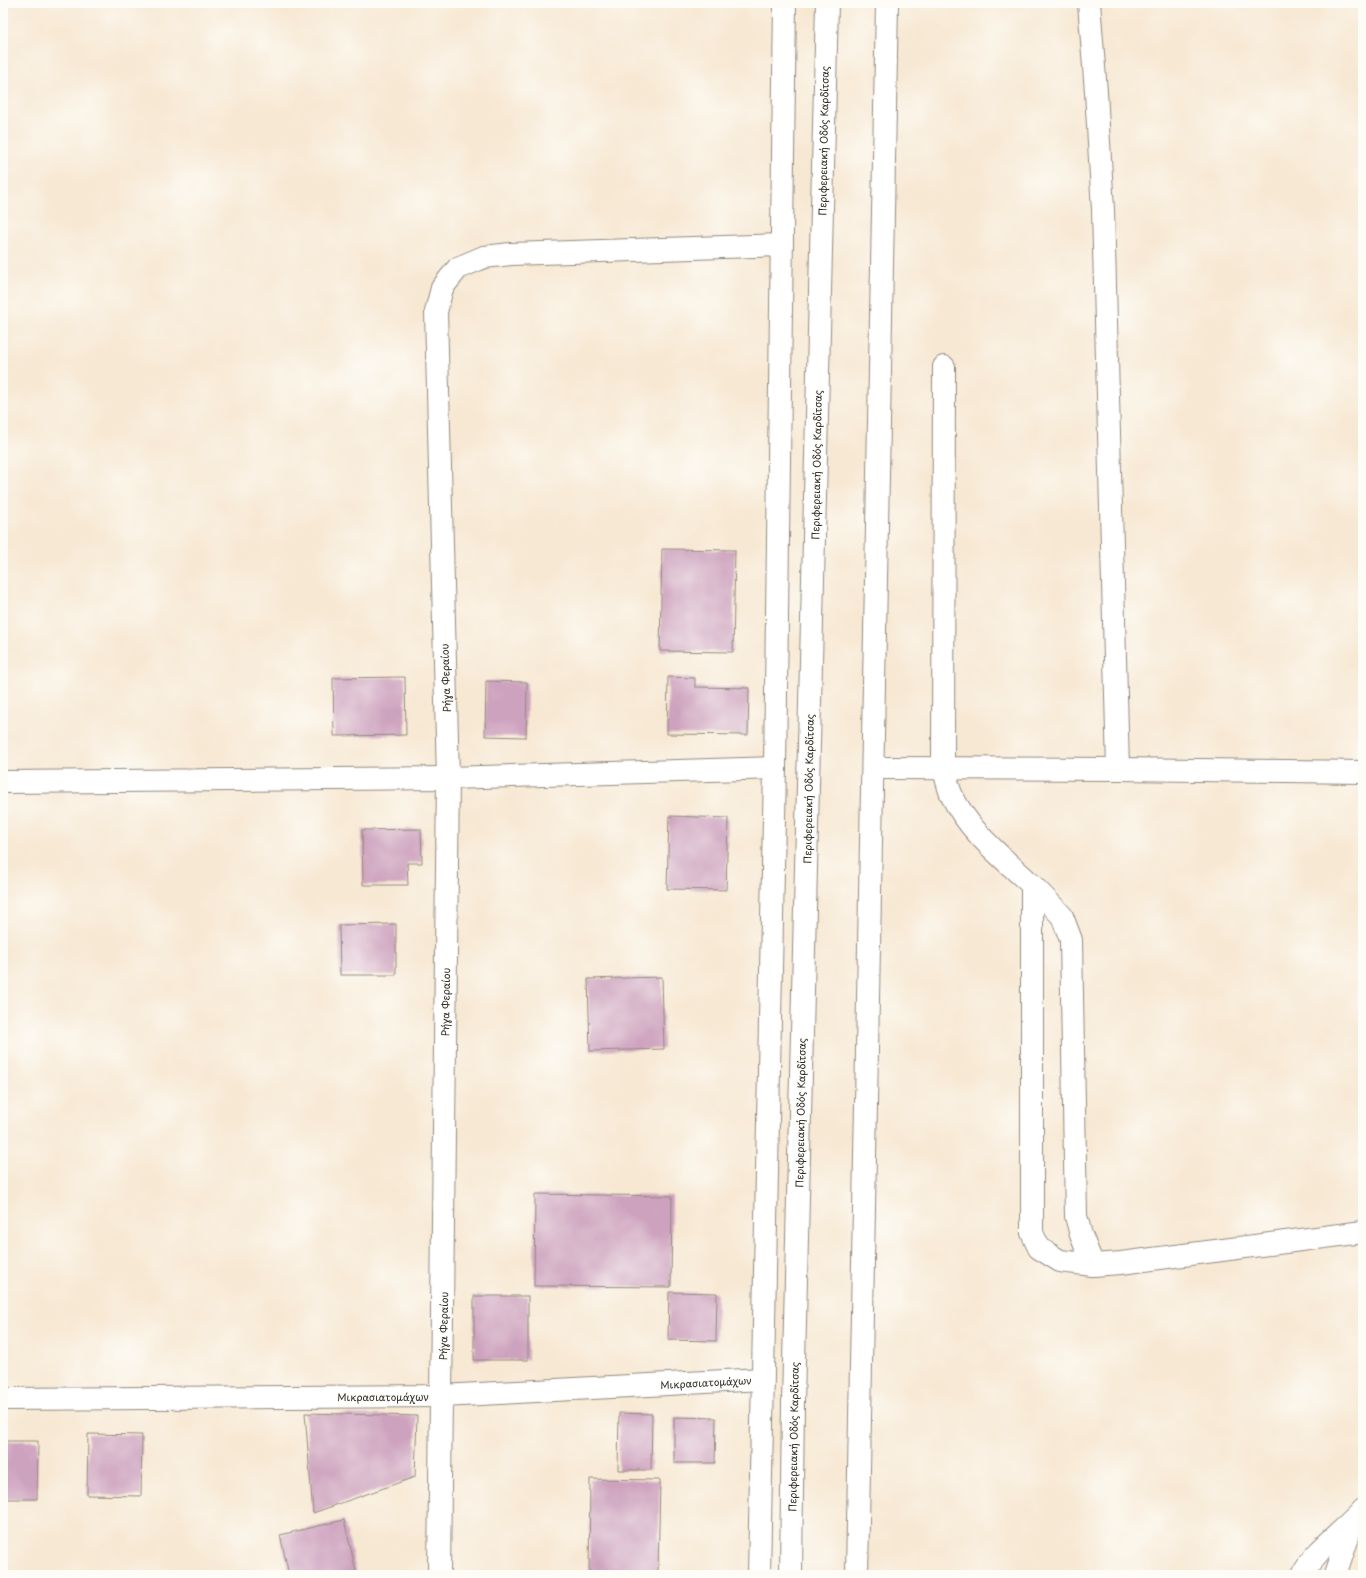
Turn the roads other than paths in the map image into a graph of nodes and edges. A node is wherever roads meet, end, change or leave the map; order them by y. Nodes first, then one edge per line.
1 (785, 3) edge
2 (887, 3) edge
3 (1089, 3) edge
4 (826, 6) edge
5 (782, 245) junction
6 (944, 367) dead end
7 (776, 768) junction
8 (873, 768) junction
9 (943, 768) junction
10 (1118, 769) junction
11 (1363, 772) edge
12 (448, 778) junction
13 (3, 782) edge
14 (1032, 885) junction
15 (1363, 1232) edge
16 (1093, 1265) junction
17 (762, 1379) junction
18 (442, 1396) junction
19 (3, 1399) edge
20 (1358, 1516) edge
21 (439, 1575) edge
22 (759, 1575) edge
23 (791, 1575) edge
24 (857, 1575) edge
25 (1302, 1575) edge
26 (1335, 1575) edge

1 - 5 street
2 - 8 street
3 - 10 street
4 - 23 street, Περιφερειακή Οδός Καρδίτσας
5 - 7 street
5 - 12 street, Ρήγα Φεραίου
6 - 9 street
7 - 12 street
7 - 17 street
8 - 9 street
8 - 24 street
9 - 10 street
9 - 14 street
10 - 11 street
12 - 13 street
12 - 18 street, Ρήγα Φεραίου
14 - 16 street
14 - 16 street
15 - 16 street
17 - 18 street, Μικρασιατομάχων
17 - 22 street
18 - 19 street, Μικρασιατομάχων
18 - 21 street, Ρήγα Φεραίου
20 - 25 street
20 - 26 street

